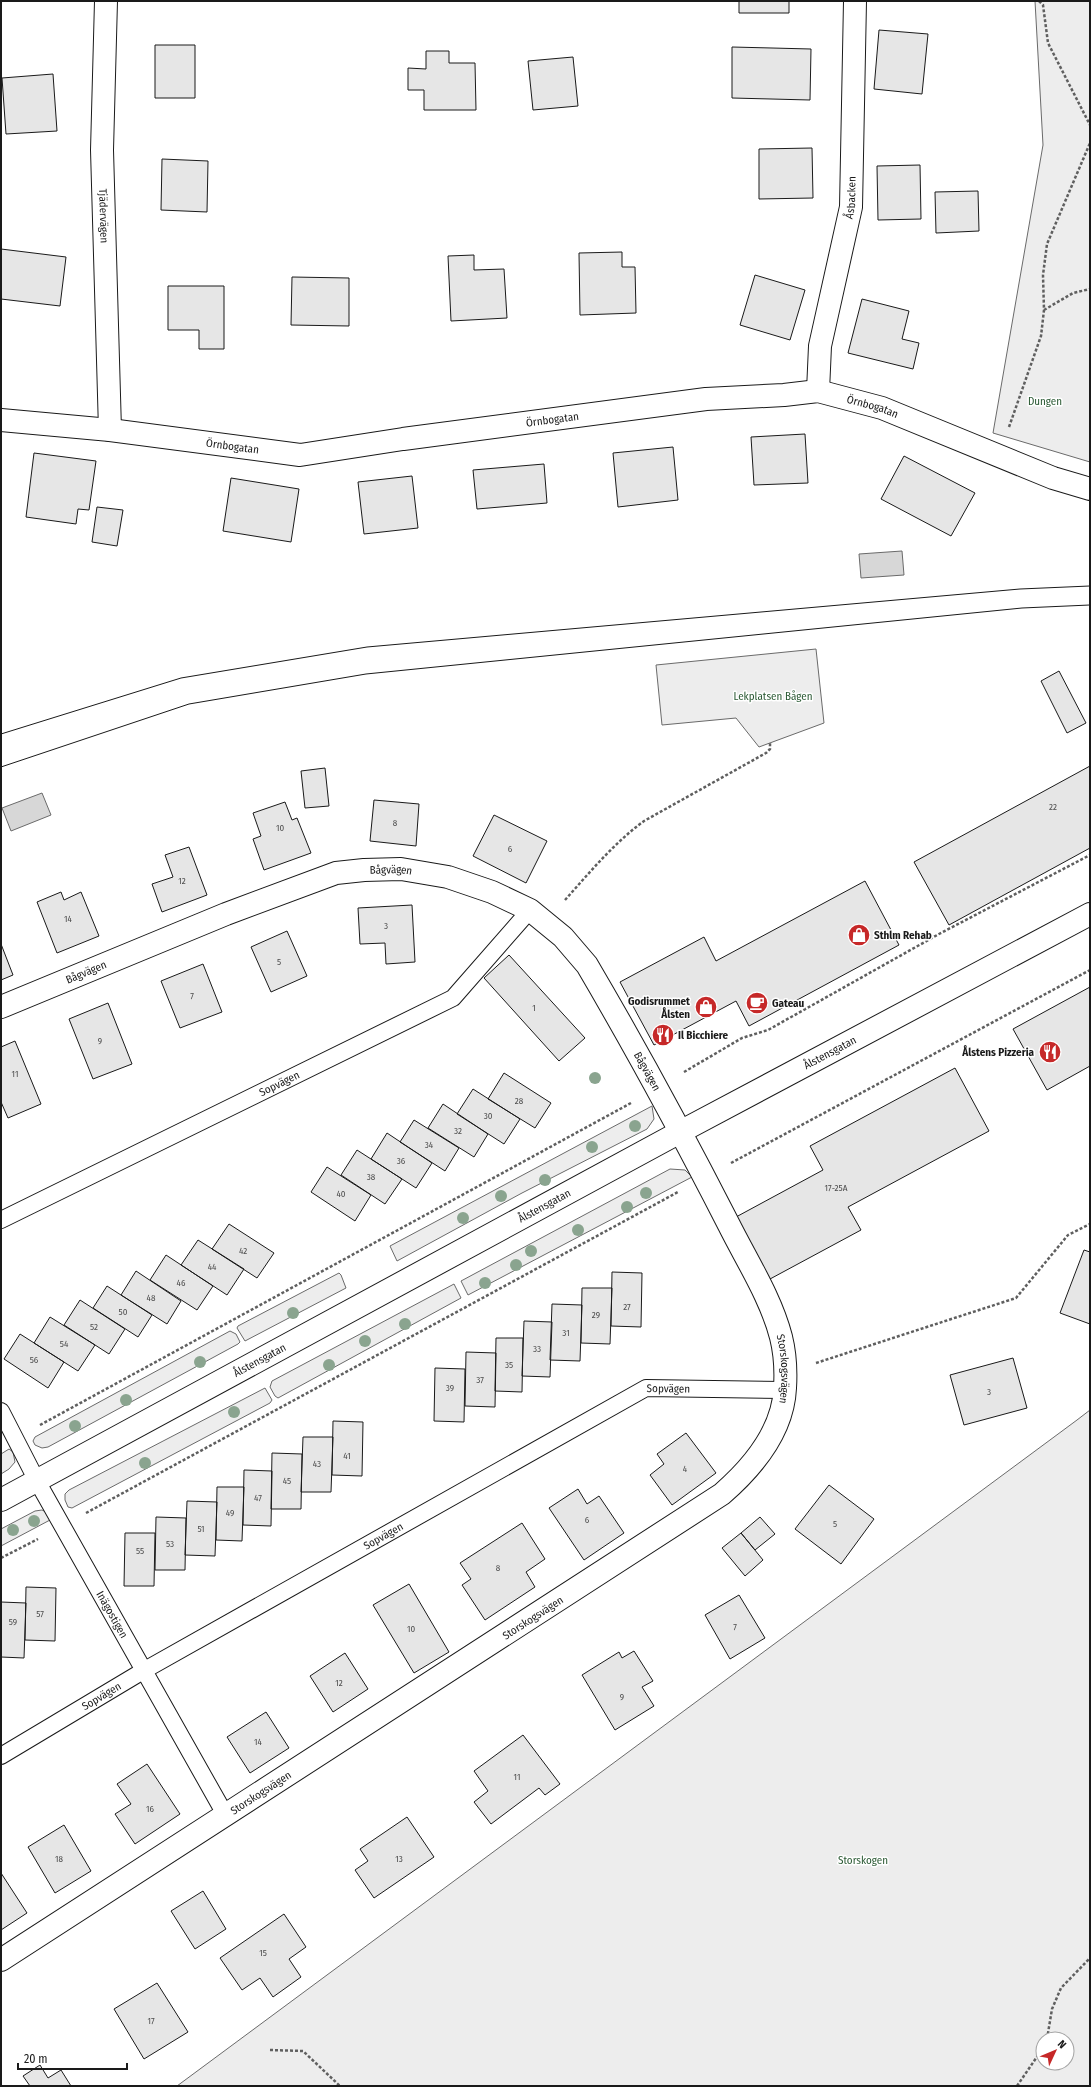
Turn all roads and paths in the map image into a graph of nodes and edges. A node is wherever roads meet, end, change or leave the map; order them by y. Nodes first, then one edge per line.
1 (106, 1) edge
2 (855, 1) edge
3 (1039, 1) edge
4 (1090, 125) edge
5 (1090, 143) edge
6 (1090, 289) edge
7 (1044, 310) junction
8 (818, 391) junction
9 (1, 420) edge
10 (110, 430) junction
11 (998, 457) junction
12 (1090, 489) edge
13 (770, 743) dead end
14 (1090, 855) edge
15 (1090, 914) edge
16 (538, 916) junction
17 (1090, 970) edge
18 (1, 1007) edge
19 (657, 1089) junction
20 (680, 1132) junction
21 (705, 1177) junction
22 (1, 1220) edge
23 (1090, 1224) edge
24 (785, 1381) junction
25 (1, 1411) edge
26 (15, 1439) junction
27 (37, 1481) junction
28 (1, 1500) edge
29 (63, 1525) junction
30 (1, 1558) edge
31 (143, 1671) junction
32 (1, 1756) edge
33 (226, 1816) junction
34 (1090, 1958) edge
35 (1, 1960) edge
36 (1048, 2031) edge
37 (270, 2050) dead end
38 (1035, 2060) edge
39 (340, 2086) edge
40 (1017, 2086) edge

1 - 10 street, Tjädervägen
2 - 8 street, Åsbacken
3 - 4 path
5 - 7 path
6 - 7 path
7 - 11 path
8 - 10 street, Örnbogatan
8 - 11 street, Örnbogatan
9 - 10 street, Örnbogatan
11 - 12 street, Örnbogatan
13 - 16 path
14 - 19 path
15 - 20 street, Ålstensgatan
16 - 18 street, Bågvägen
16 - 19 street, Bågvägen
16 - 22 lane, Sopvägen
17 - 21 path
19 - 20 street, Bågvägen
19 - 26 path
20 - 21 street, Storskogsvägen
20 - 27 street, Ålstensgatan
21 - 24 street, Storskogsvägen
21 - 29 path
23 - 24 path
24 - 31 lane, Sopvägen
24 - 33 street, Storskogsvägen
25 - 26 lane, Inägostigen
26 - 27 lane, Inägostigen
27 - 28 street, Ålstensgatan
27 - 29 lane, Inägostigen
29 - 30 path
29 - 31 lane, Inägostigen
31 - 32 lane, Sopvägen
31 - 33 lane, Inägostigen
33 - 35 street, Storskogsvägen
34 - 36 path
37 - 39 path
38 - 40 path

